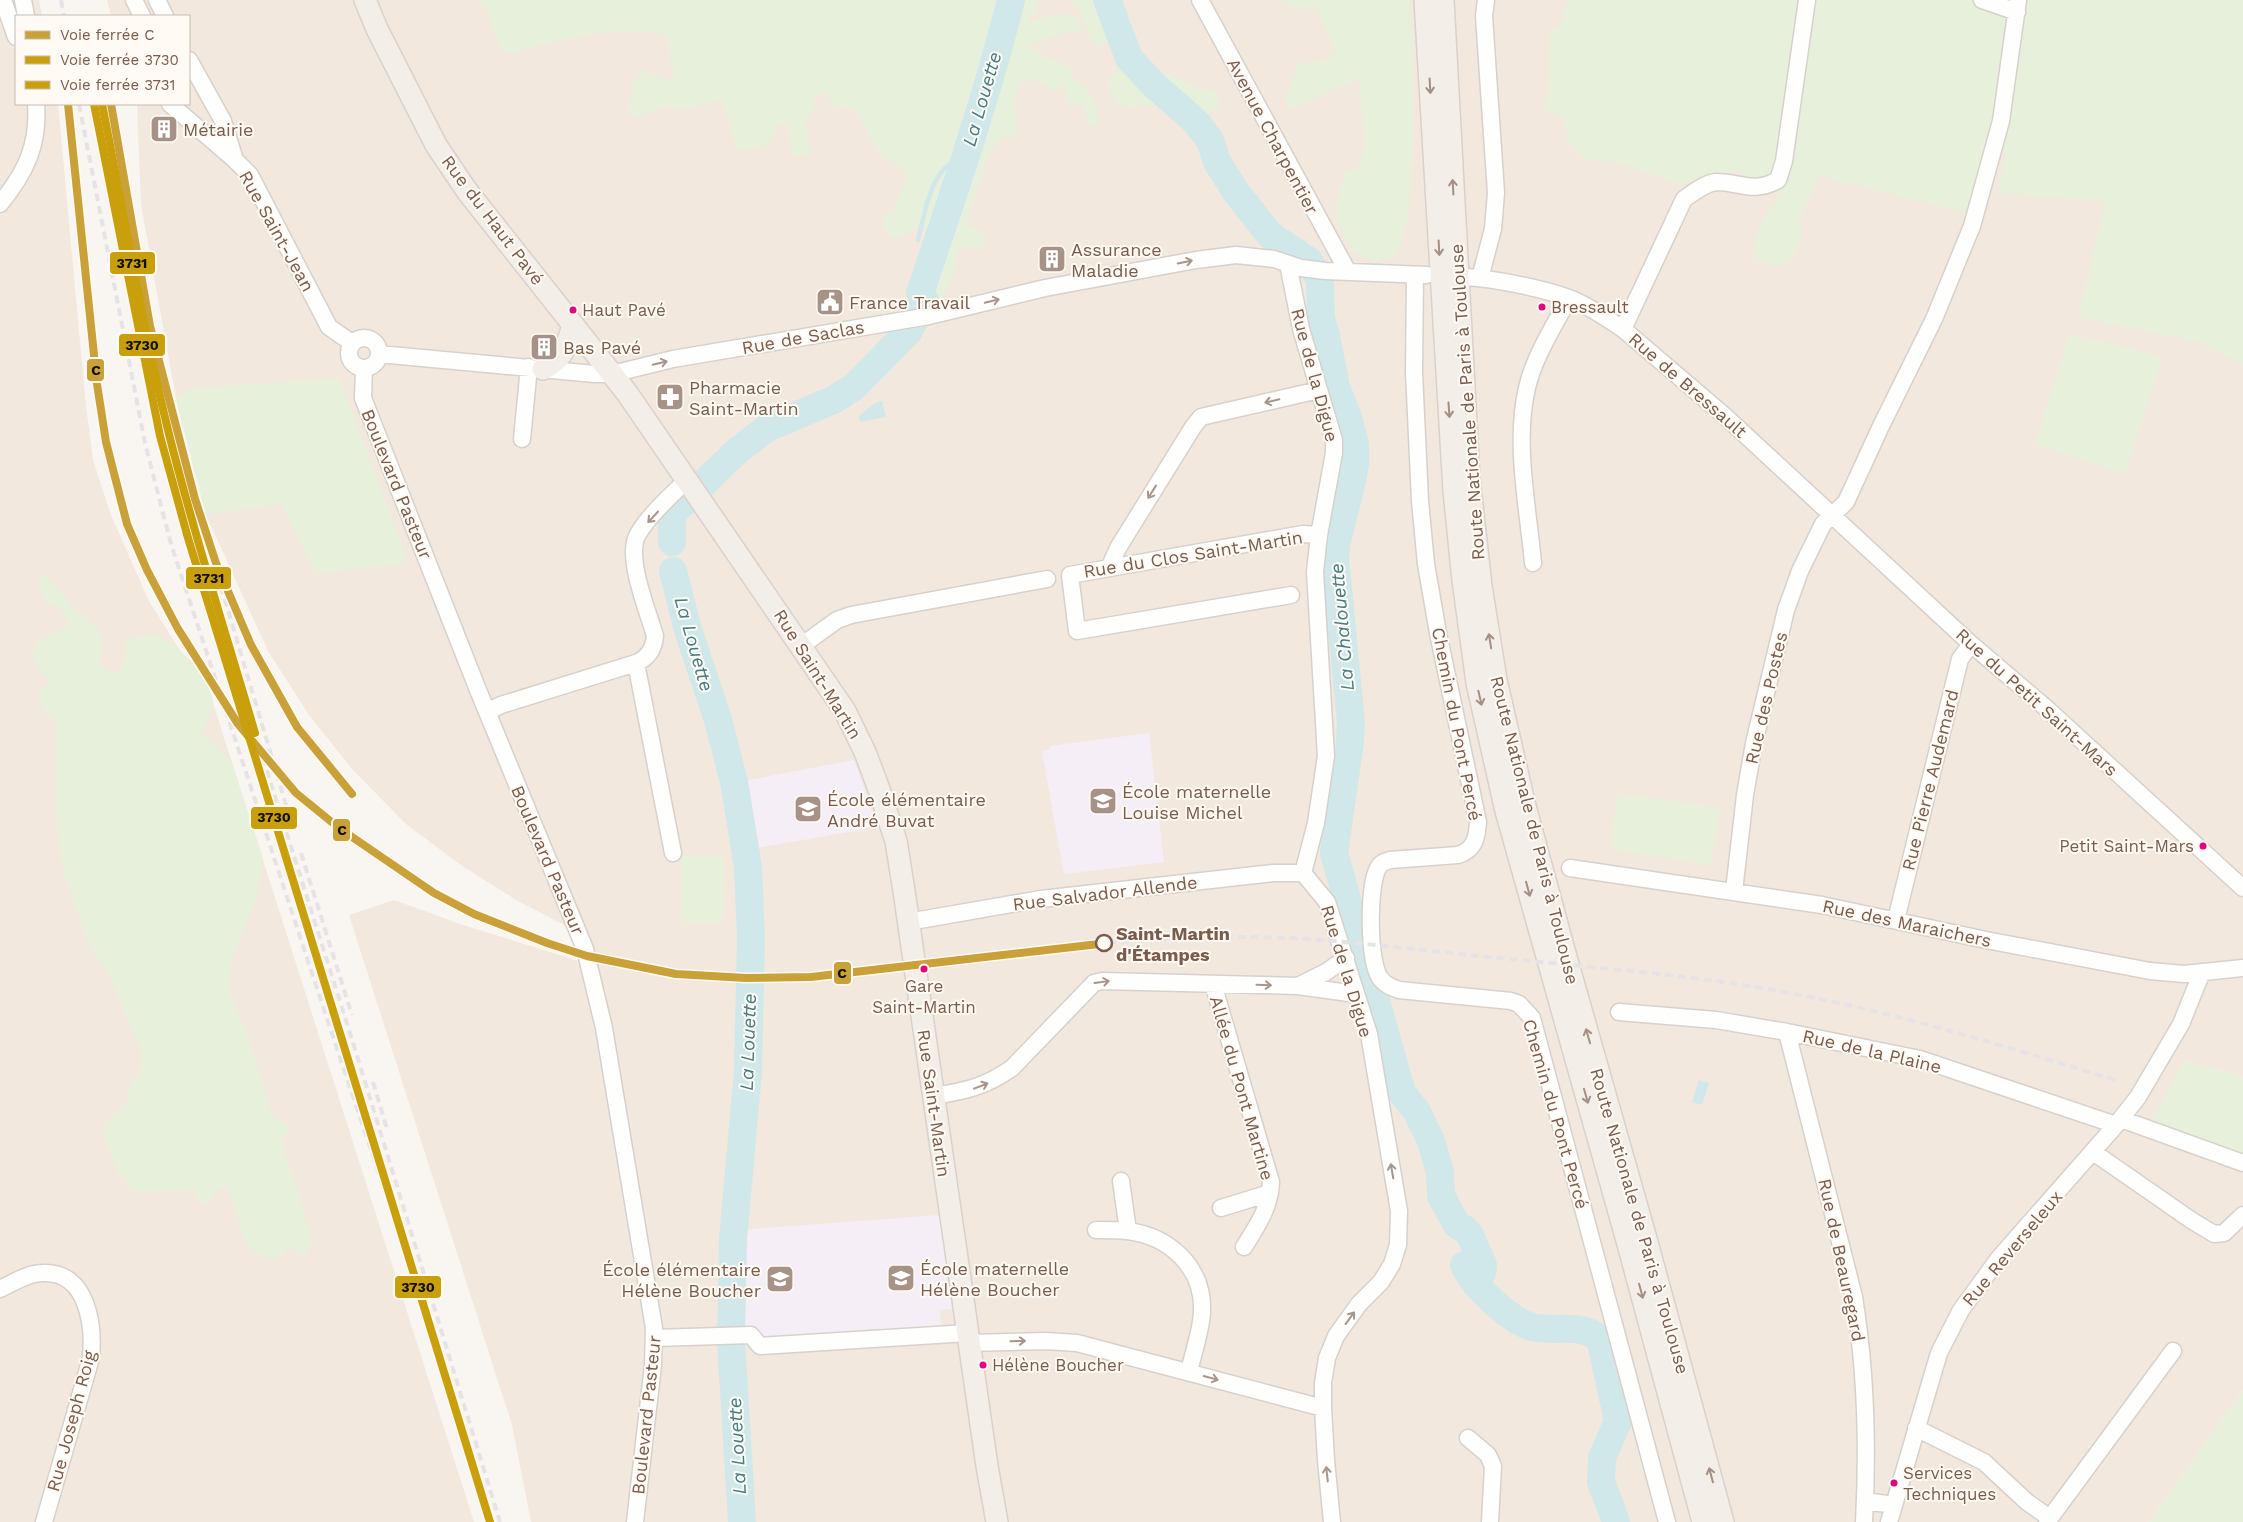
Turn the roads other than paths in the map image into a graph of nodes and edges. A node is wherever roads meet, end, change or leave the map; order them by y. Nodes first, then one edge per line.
1 (3, 0) edge
2 (23, 0) edge
3 (134, 0) edge
4 (157, 0) edge
5 (365, 0) edge
6 (1200, 0) edge
7 (1425, 0) edge
8 (1443, 0) edge
9 (1456, 0) edge
10 (1486, 0) edge
11 (1807, 0) edge
12 (1982, 0) edge
13 (2018, 6) edge
14 (26, 15) edge
15 (142, 15) edge
16 (165, 15) edge
17 (15, 34) edge
18 (1445, 44) junction
19 (190, 62) edge
20 (36, 105) edge
21 (171, 105) edge
22 (235, 160) junction
23 (0, 204) edge
24 (1294, 266) junction
25 (1348, 272) junction
26 (1569, 298) junction
27 (573, 325) junction
28 (1623, 329) junction
29 (352, 343) junction
30 (379, 354) junction
31 (364, 368) junction
32 (536, 368) junction
33 (612, 374) junction
34 (1319, 390) junction
35 (522, 439) dead end
36 (687, 482) junction
37 (1832, 515) junction
38 (1319, 535) junction
39 (1533, 563) dead end
40 (1110, 566) junction
41 (1047, 579) dead end
42 (1290, 595) dead end
43 (1971, 644) junction
44 (801, 646) junction
45 (636, 663) junction
46 (487, 712) junction
47 (673, 853) dead end
48 (1570, 868) dead end
49 (1303, 873) junction
50 (2243, 888) edge
51 (1734, 891) junction
52 (1896, 920) junction
53 (908, 922) junction
54 (1346, 958) junction
55 (2243, 968) edge
56 (2202, 972) junction
57 (1213, 984) junction
58 (1298, 986) junction
59 (1356, 994) junction
60 (1619, 1012) dead end
61 (1787, 1032) junction
62 (934, 1096) junction
63 (2118, 1122) junction
64 (2093, 1152) junction
65 (2243, 1163) edge
66 (1121, 1181) dead end
67 (1270, 1193) junction
68 (1221, 1208) dead end
69 (2243, 1215) edge
70 (1096, 1230) dead end
71 (1128, 1231) junction
72 (1244, 1247) dead end
73 (0, 1289) edge
74 (655, 1338) junction
75 (969, 1338) junction
76 (2173, 1352) dead end
77 (1188, 1372) junction
78 (1323, 1408) junction
79 (1916, 1428) junction
80 (1468, 1438) dead end
81 (1865, 1501) junction
82 (1894, 1505) junction
83 (2049, 1520) edge
84 (44, 1522) edge
85 (635, 1522) edge
86 (997, 1522) edge
87 (1332, 1522) edge
88 (1490, 1522) edge
89 (1667, 1522) edge
90 (1703, 1522) edge
91 (1723, 1522) edge
92 (1864, 1522) edge
93 (1889, 1522) edge

1 - 17 street
2 - 14 street
3 - 15 street
4 - 16 street
5 - 27 main road, Rue du Haut Pavé
6 - 25 street, Avenue Charpentier
7 -> 90 main road, Route Nationale de Paris à Toulouse
8 - 18 main road, Route Nationale de Paris à Toulouse
9 - 18 main road
10 - 26 street, Rue de Bressault
11 - 28 street
12 - 13 street
13 - 37 street, Rue des Postes
91 -> 18 main road, Route Nationale de Paris à Toulouse
19 - 22 street
20 - 23 street
21 - 22 street, Rue Saint-Jean
22 - 29 street, Rue Saint-Jean
24 - 25 street
33 -> 24 street, Rue de Saclas
24 - 34 street, Rue de la Digue
25 - 89 street, Chemin du Pont Percé
26 - 28 street, Rue de Bressault
26 - 39 street
27 - 32 main road
27 - 33 main road, Rue du Haut Pavé
28 - 37 street, Rue de Bressault
29 - 30 street
29 - 31 street
30 - 31 street
30 - 32 street
31 - 46 street, Boulevard Pasteur
32 - 33 street
32 - 35 street
33 - 36 main road, Rue Saint-Martin
34 - 38 street, Rue de la Digue
34 -> 40 street
36 - 44 main road, Rue Saint-Martin
36 -> 45 street
37 - 43 street, Rue du Petit Saint-Mars
37 - 51 street, Rue des Postes
38 - 40 street, Rue du Clos Saint-Martin
38 - 49 street, Rue de la Digue
40 - 42 street, Rue du Clos Saint-Martin
41 - 44 street
43 - 50 street, Rue du Petit Saint-Mars
43 - 52 street, Rue Pierre Audemard
44 - 53 main road, Rue Saint-Martin
45 - 46 street
45 - 47 street
46 - 74 street, Boulevard Pasteur
48 - 51 street, Rue des Maraichers
49 - 53 street, Rue Salvador Allende
49 - 54 street, Rue de la Digue
51 - 52 street, Rue des Maraichers
52 - 56 street, Rue des Maraichers
53 - 62 main road, Rue Saint-Martin
54 - 58 street
54 - 59 street, Rue de la Digue
55 - 56 street, Rue des Maraichers
56 - 63 street, Rue Reverseleux
57 -> 58 street
62 -> 57 street
57 - 67 street, Allée du Pont Martine
58 - 59 street
78 -> 59 street, Rue de la Digue
60 - 61 street, Rue de la Plaine
61 - 63 street, Rue de la Plaine
61 - 81 street, Rue de Beauregard
62 - 75 main road, Rue Saint-Martin
63 - 64 street, Rue Reverseleux
63 - 65 street, Rue de la Plaine
64 - 69 street
64 - 79 street, Rue Reverseleux
66 - 71 street
67 - 68 street, Allée du Pont Martine
67 - 72 street, Allée du Pont Martine
70 - 71 street
71 - 77 street
73 - 84 street, Rue Joseph Roig
74 - 75 street
74 - 85 street, Boulevard Pasteur
75 -> 77 street
75 - 86 main road, Rue Saint-Martin
76 - 83 street
77 -> 78 street
87 -> 78 street, Rue de la Digue
79 - 82 street, Rue Reverseleux
79 - 83 street
80 - 88 street
81 - 82 street
81 - 92 street, Rue de Beauregard
82 - 93 street, Rue Reverseleux

